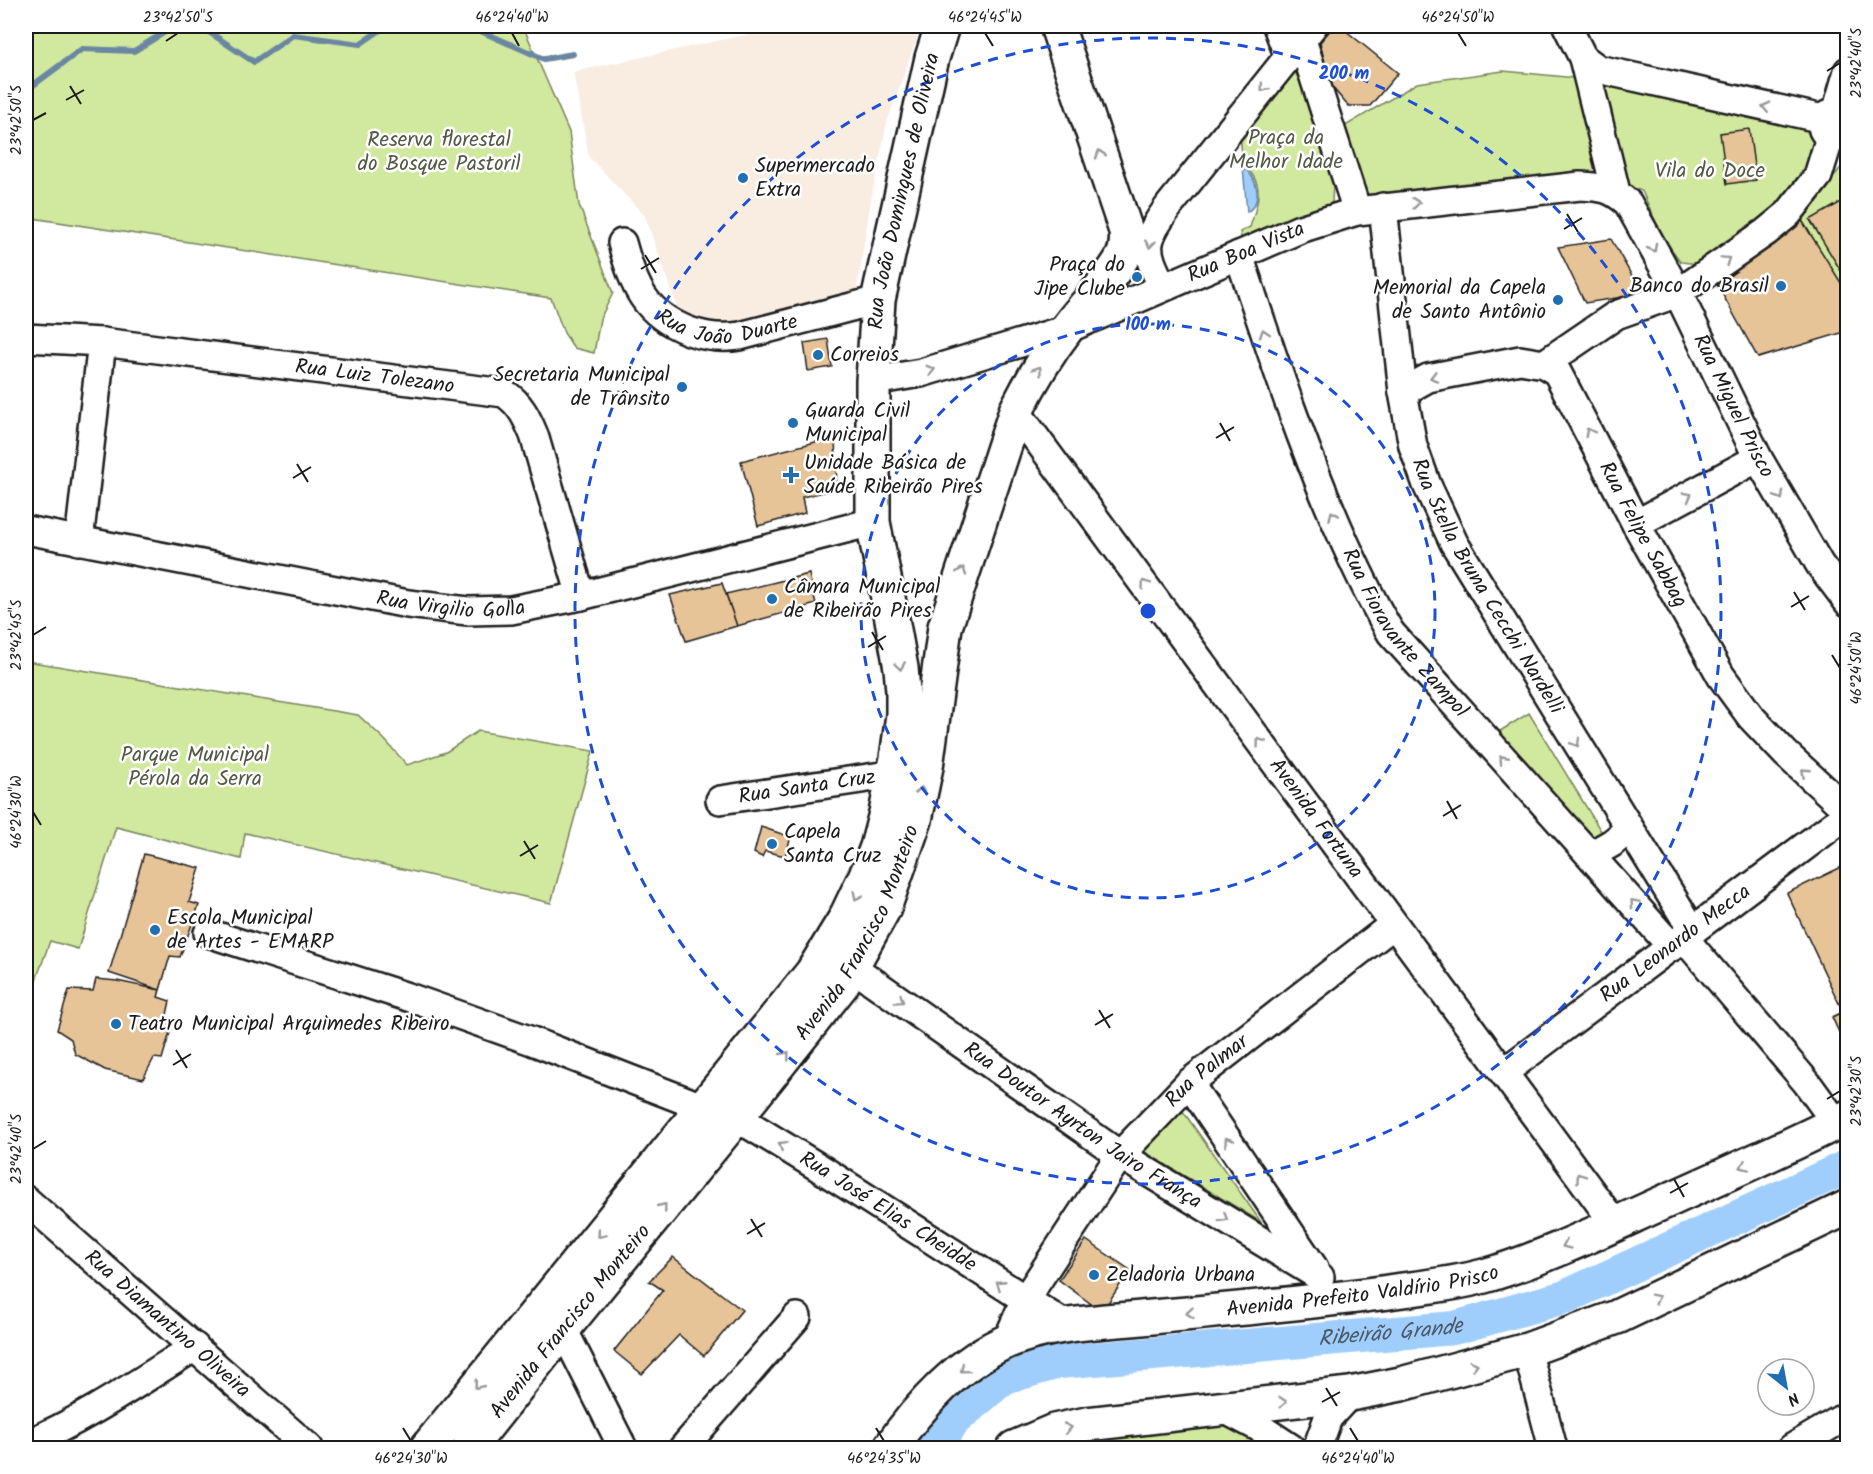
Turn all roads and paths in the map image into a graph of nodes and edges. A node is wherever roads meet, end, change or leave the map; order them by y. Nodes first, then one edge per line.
1 (942, 26) edge
2 (1057, 26) edge
3 (1277, 26) edge
4 (1567, 26) edge
5 (1301, 41) edge
6 (1583, 58) junction
7 (1848, 70) edge
8 (1837, 125) edge
9 (1114, 197) junction
10 (1622, 198) junction
11 (1169, 206) junction
12 (1370, 209) junction
13 (622, 243) dead end
14 (1239, 255) junction
15 (1163, 287) junction
16 (1678, 293) junction
17 (878, 300) junction
18 (1066, 329) junction
19 (26, 338) edge
20 (102, 342) junction
21 (1544, 364) junction
22 (873, 381) junction
23 (1403, 392) junction
24 (1016, 411) junction
25 (1758, 458) junction
26 (873, 522) junction
27 (1636, 524) junction
28 (26, 530) edge
29 (79, 541) junction
30 (581, 596) junction
31 (1848, 602) edge
32 (890, 608) junction
33 (945, 627) junction
34 (895, 774) junction
35 (720, 801) dead end
36 (1848, 813) edge
37 (1629, 829) junction
38 (1591, 855) junction
39 (1393, 925) junction
40 (208, 933) dead end
41 (1683, 939) junction
42 (852, 967) junction
43 (1504, 1072) junction
44 (1189, 1083) junction
45 (705, 1107) junction
46 (735, 1119) junction
47 (1842, 1120) edge
48 (1120, 1155) junction
49 (26, 1200) edge
50 (1848, 1207) edge
51 (1615, 1224) junction
52 (1056, 1254) junction
53 (547, 1299) junction
54 (1025, 1300) junction
55 (797, 1317) dead end
56 (1057, 1320) junction
57 (564, 1328) junction
58 (1007, 1341) junction
59 (195, 1347) junction
60 (1527, 1350) junction
61 (1350, 1394) junction
62 (1220, 1407) junction
63 (1848, 1415) edge
64 (26, 1444) edge
65 (309, 1449) edge
66 (427, 1449) edge
67 (469, 1449) edge
68 (624, 1449) edge
69 (683, 1449) edge
70 (890, 1449) edge
71 (1014, 1449) edge
72 (1291, 1449) edge
73 (1317, 1449) edge
74 (1552, 1449) edge
75 (1792, 1449) edge

1 - 17 main road, Rua João Domingues de Oliveira
9 -> 2 main road
3 - 5 street, Rua Stella Bruna Cecchi Nardelli
4 - 6 street, Rua Miguel Prisco
5 -> 11 street
5 - 12 street, Rua Stella Bruna Cecchi Nardelli
8 -> 6 street
6 - 10 street, Rua Miguel Prisco
7 - 8 street
16 -> 8 street
9 - 11 street
9 - 18 main road, Avenida Francisco Monteiro
12 -> 10 street, Rua Boa Vista
10 -> 16 street, Rua Miguel Prisco
11 -> 15 street
12 - 14 street, Rua Boa Vista
12 - 23 street, Rua Stella Bruna Cecchi Nardelli
13 - 17 street, Rua João Duarte
14 - 15 street, Rua Boa Vista
38 -> 14 street, Rua Fioravante Zampol
15 - 18 street, Rua Boa Vista
16 - 21 street
16 - 25 street, Rua Miguel Prisco
17 - 22 main road, Rua João Domingues de Oliveira
22 -> 18 street, Rua Boa Vista
24 -> 18 main road, Avenida Francisco Monteiro
19 - 20 street, Rua Luiz Tolezano
20 - 29 street
20 - 30 street, Rua Luiz Tolezano
21 -> 23 street
27 -> 21 street, Rua Felipe Sabbag
22 - 26 main road, Rua João Domingues de Oliveira
23 -> 37 street, Rua Stella Bruna Cecchi Nardelli
33 -> 24 main road, Avenida Francisco Monteiro
39 -> 24 street, Avenida Fortuna
27 -> 25 street
25 -> 31 street, Rua Miguel Prisco
26 - 30 street, Rua Virgilio Golla
26 - 32 main road, Rua João Domingues de Oliveira
36 -> 27 street, Rua Felipe Sabbag
28 - 29 street, Rua Virgilio Golla
29 - 30 street, Rua Virgilio Golla
32 - 33 main road
32 -> 34 main road, Avenida Francisco Monteiro
42 -> 33 main road, Avenida Francisco Monteiro
34 - 35 street, Rua Santa Cruz
34 -> 45 main road, Avenida Francisco Monteiro
36 - 41 street, Rua Leonardo Mecca
37 - 38 street
37 - 41 street, Rua Stella Bruna Cecchi Nardelli
41 -> 38 street, Rua Fioravante Zampol
39 - 43 street, Avenida Fortuna
39 - 44 street, Rua Palmar
40 - 45 street, Rua José Elias Cheidde
41 - 43 street, Rua Leonardo Mecca
41 - 47 street
46 -> 42 main road, Avenida Francisco Monteiro
42 -> 48 street, Rua Doutor Ayrton Jairo França
51 -> 43 street, Avenida Fortuna
44 - 48 street, Rua Palmar
48 -> 44 street, Rua Doutor Ayrton Jairo França
45 - 46 street, Rua José Elias Cheidde
45 -> 53 main road, Avenida Francisco Monteiro
54 -> 46 street, Rua José Elias Cheidde
57 -> 46 main road, Avenida Francisco Monteiro
47 -> 51 main road, Avenida Prefeito Valdírio Prisco
48 - 52 street, Rua Palmar
49 - 59 street, Rua Diamantino Oliveira
60 -> 50 main road
51 -> 56 main road, Avenida Prefeito Valdírio Prisco
52 - 54 street, Rua Palmar
52 - 56 street, Rua Palmar
53 - 57 street
53 -> 66 main road, Avenida Francisco Monteiro
54 - 56 street, Rua José Elias Cheidde
54 - 58 street, Rua Palmar
55 - 69 street
56 - 58 main road, Avenida Prefeito Valdírio Prisco
57 - 67 main road, Avenida Francisco Monteiro
57 - 68 street
58 -> 70 main road, Avenida Prefeito Valdírio Prisco
59 - 64 street
59 - 65 street, Rua Diamantino Oliveira
61 -> 60 main road
60 - 74 street
62 -> 61 main road
61 - 73 street
71 -> 62 main road
62 - 72 street
63 - 75 street

